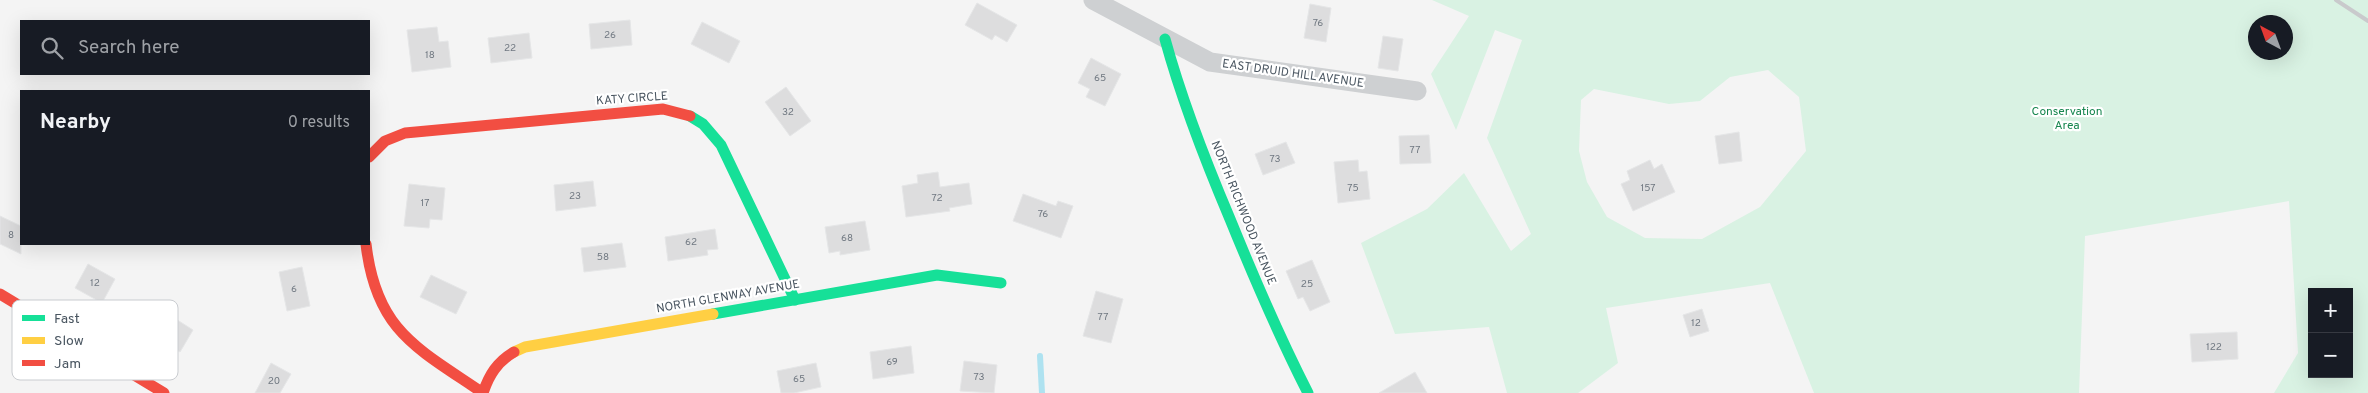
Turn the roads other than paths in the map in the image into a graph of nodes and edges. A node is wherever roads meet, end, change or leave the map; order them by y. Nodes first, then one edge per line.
1 (1093, 0) edge
2 (1165, 39) junction
3 (1417, 91) dead end
4 (370, 155) edge
5 (366, 245) edge
6 (1001, 283) dead end
7 (0, 294) edge
8 (795, 300) junction
9 (12, 301) edge
10 (142, 380) edge
11 (164, 393) edge
12 (482, 393) edge
13 (1308, 393) edge

1 - 2 street, EAST DRUID HILL AVENUE
2 - 3 street, EAST DRUID HILL AVENUE
2 - 13 street, NORTH RICHWOOD AVENUE
4 - 8 street, KATY CIRCLE
5 - 12 street
6 - 8 street, NORTH GLENWAY AVENUE
7 - 9 street
8 - 12 street, NORTH GLENWAY AVENUE
10 - 11 street

